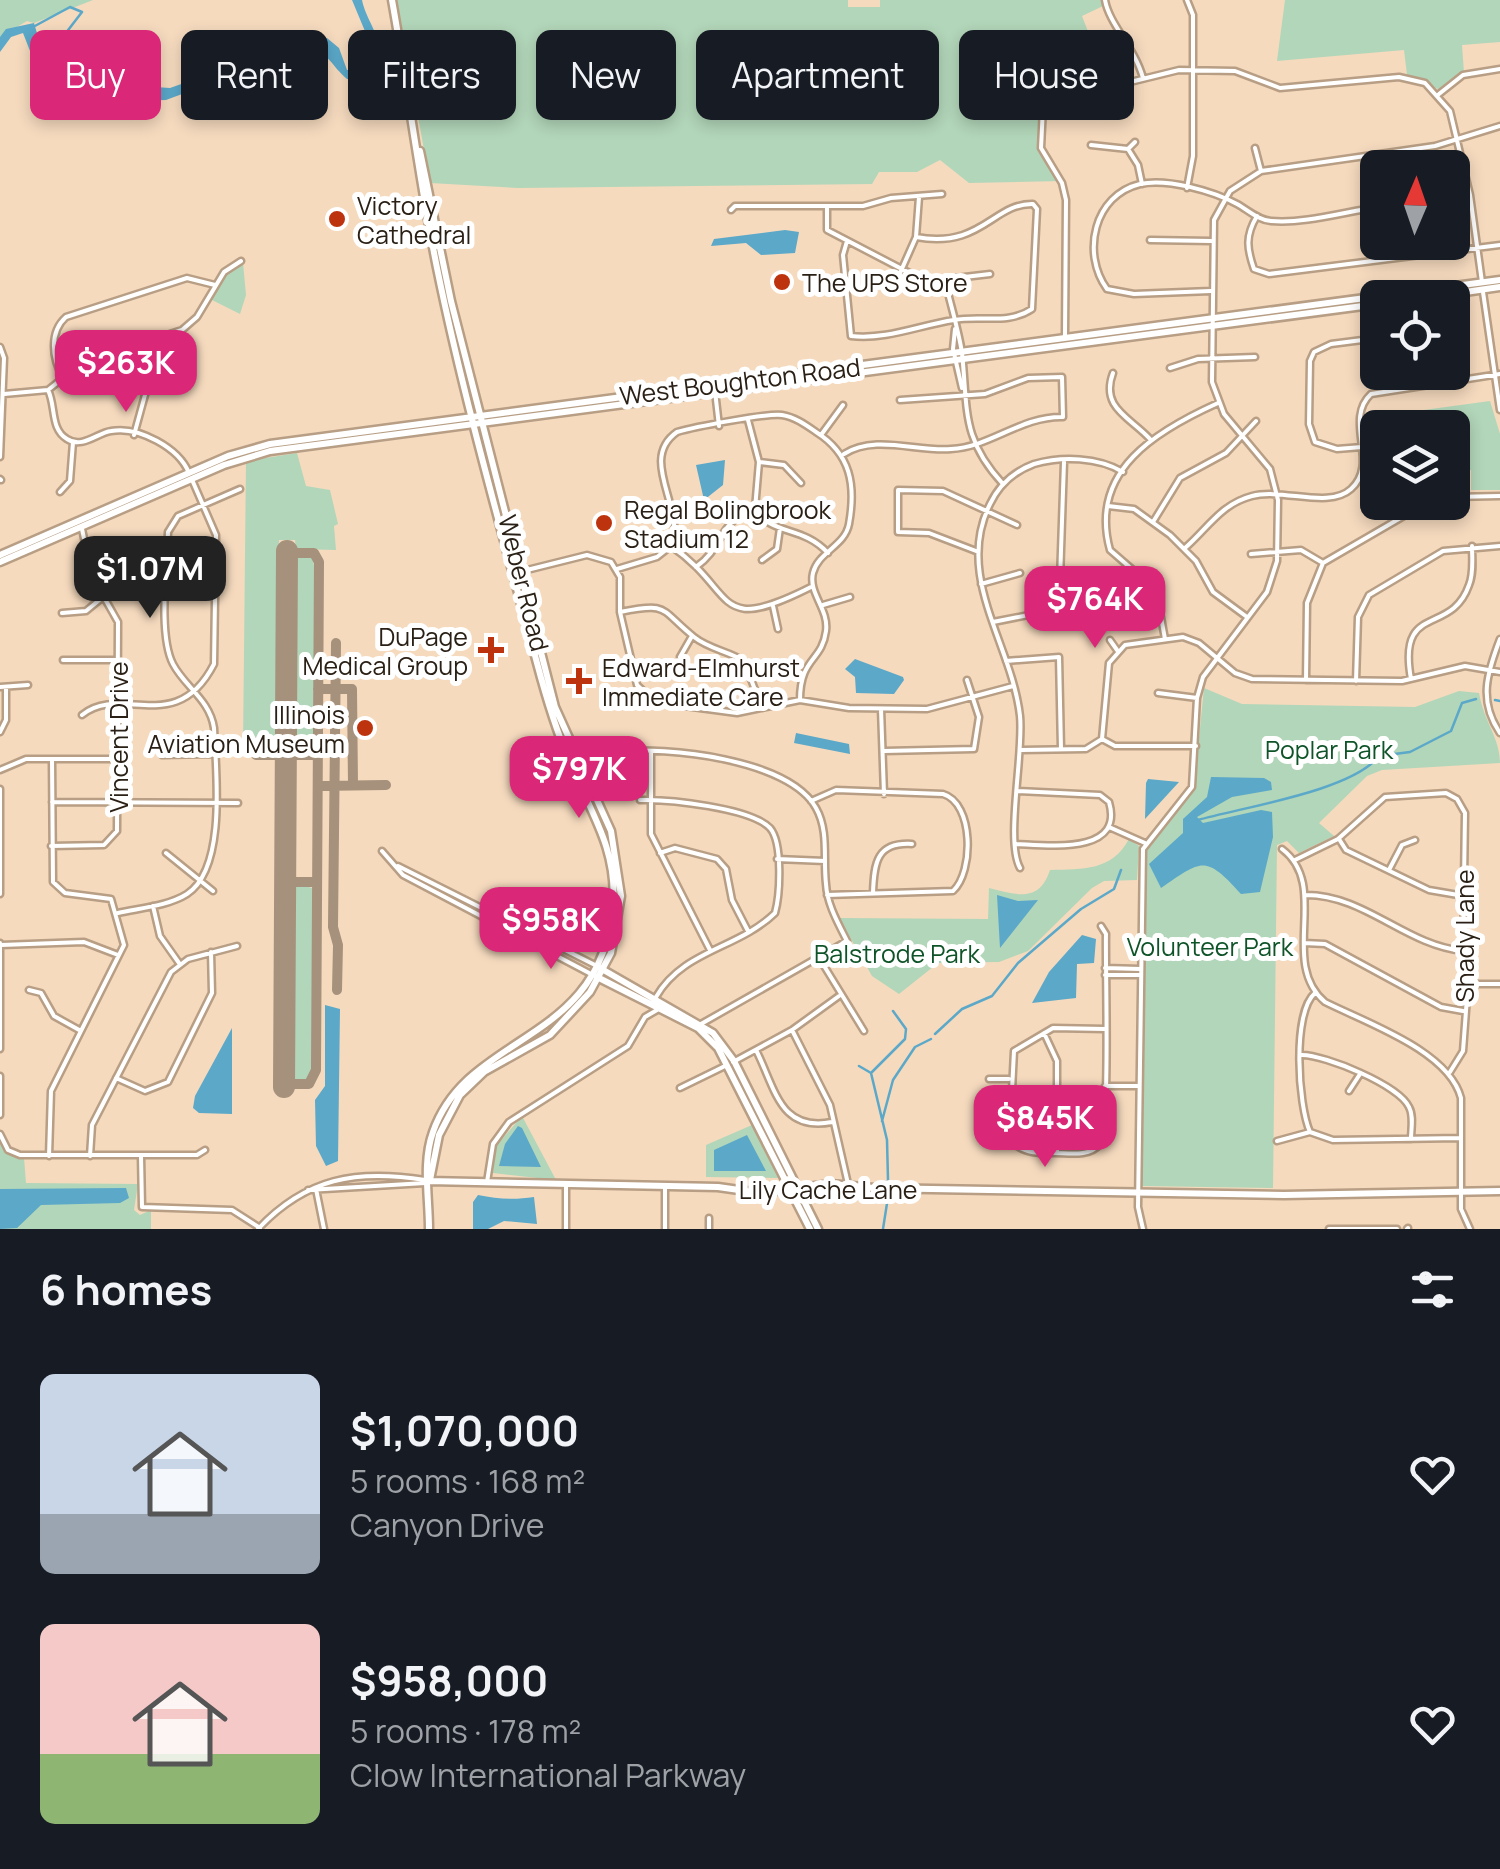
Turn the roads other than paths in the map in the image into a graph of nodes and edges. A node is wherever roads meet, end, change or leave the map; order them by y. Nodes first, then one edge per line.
1 (392, 0) edge
2 (1106, 0) edge
3 (1187, 0) edge
4 (1121, 30) edge
5 (1138, 38) dead end
6 (1134, 40) edge
7 (1134, 54) edge
8 (1500, 69) edge
9 (1192, 70) junction
10 (1143, 78) junction
11 (1439, 94) junction
12 (1500, 126) edge
13 (1456, 141) junction
14 (1135, 142) dead end
15 (1091, 145) dead end
16 (1255, 148) dead end
17 (1128, 150) junction
18 (1458, 150) edge
19 (1261, 170) junction
20 (1142, 184) junction
21 (1188, 188) junction
22 (942, 194) dead end
23 (1470, 194) edge
24 (919, 197) junction
25 (1225, 199) junction
26 (826, 206) junction
27 (1360, 209) edge
28 (732, 210) dead end
29 (1257, 216) junction
30 (916, 238) junction
31 (847, 240) junction
32 (1150, 240) dead end
33 (1211, 241) junction
34 (1500, 245) edge
35 (1477, 248) junction
36 (241, 260) dead end
37 (902, 266) junction
38 (990, 274) dead end
39 (215, 284) junction
40 (1500, 284) edge
41 (1482, 286) junction
42 (938, 287) junction
43 (1470, 288) edge
44 (893, 289) dead end
45 (1211, 291) junction
46 (1360, 306) edge
47 (954, 320) junction
48 (1211, 322) junction
49 (1360, 340) edge
50 (1066, 342) junction
51 (142, 343) junction
52 (0, 347) edge
53 (958, 356) junction
54 (1256, 357) dead end
55 (1211, 358) junction
56 (90, 360) junction
57 (1170, 368) dead end
58 (1113, 373) dead end
59 (98, 375) dead end
60 (1497, 375) edge
61 (64, 377) junction
62 (1470, 378) edge
63 (714, 388) junction
64 (48, 390) junction
65 (1381, 390) edge
66 (4, 394) junction
67 (964, 397) junction
68 (900, 400) dead end
69 (1218, 403) junction
70 (843, 405) dead end
71 (1362, 410) edge
72 (1500, 410) edge
73 (478, 419) junction
74 (748, 420) junction
75 (1256, 421) dead end
76 (719, 426) junction
77 (134, 435) junction
78 (821, 435) junction
79 (1244, 436) junction
80 (1150, 439) junction
81 (73, 442) junction
82 (973, 443) junction
83 (1360, 447) edge
84 (844, 454) junction
85 (0, 457) edge
86 (1064, 461) junction
87 (759, 462) junction
88 (1123, 472) junction
89 (190, 475) junction
90 (1360, 476) edge
91 (802, 484) dead end
92 (1003, 484) junction
93 (240, 488) dead end
94 (60, 492) dead end
95 (1277, 492) junction
96 (494, 494) junction
97 (1500, 496) edge
98 (1470, 497) edge
99 (204, 504) junction
100 (1108, 506) junction
101 (755, 510) junction
102 (506, 514) junction
103 (986, 514) junction
104 (1397, 520) edge
105 (1153, 522) junction
106 (80, 524) junction
107 (1016, 525) dead end
108 (780, 528) junction
109 (672, 546) junction
110 (1472, 546) junction
111 (1500, 546) edge
112 (1186, 548) junction
113 (1278, 550) junction
114 (976, 551) junction
115 (828, 553) junction
116 (1250, 554) dead end
117 (0, 559) edge
118 (762, 560) dead end
119 (1323, 563) junction
120 (1126, 566) junction
121 (696, 567) junction
122 (617, 570) junction
123 (517, 572) junction
124 (1020, 573) dead end
125 (981, 584) junction
126 (812, 586) junction
127 (1109, 586) dead end
128 (114, 588) dead end
129 (104, 596) junction
130 (850, 597) dead end
131 (823, 605) junction
132 (773, 606) junction
133 (620, 612) junction
134 (62, 613) dead end
135 (1247, 618) junction
136 (993, 622) junction
137 (778, 629) dead end
138 (692, 636) junction
139 (1500, 638) edge
140 (1165, 639) junction
141 (1110, 640) dead end
142 (1117, 650) junction
143 (680, 657) dead end
144 (1215, 657) junction
145 (63, 660) dead end
146 (118, 660) junction
147 (1006, 661) junction
148 (1490, 668) junction
149 (1500, 672) edge
150 (967, 680) dead end
151 (1306, 680) junction
152 (1412, 680) junction
153 (1356, 681) junction
154 (28, 685) dead end
155 (1013, 686) junction
156 (3, 687) edge
157 (193, 689) junction
158 (1158, 693) dead end
159 (975, 698) junction
160 (1196, 698) junction
161 (800, 700) junction
162 (118, 706) junction
163 (762, 708) junction
164 (881, 709) junction
165 (82, 715) dead end
166 (0, 732) edge
167 (1500, 734) edge
168 (1102, 739) junction
169 (1196, 746) junction
170 (1020, 750) junction
171 (1060, 750) junction
172 (884, 751) junction
173 (650, 752) junction
174 (214, 754) junction
175 (162, 755) dead end
176 (52, 759) junction
177 (118, 759) junction
178 (575, 766) junction
179 (0, 770) edge
180 (0, 789) edge
181 (1018, 792) junction
182 (884, 794) junction
183 (640, 800) dead end
184 (651, 800) junction
185 (811, 801) junction
186 (52, 802) junction
187 (118, 803) junction
188 (214, 803) junction
189 (238, 803) dead end
190 (1109, 826) junction
191 (1, 835) edge
192 (1338, 839) junction
193 (1415, 840) dead end
194 (1145, 843) junction
195 (912, 844) dead end
196 (1015, 844) junction
197 (52, 846) junction
198 (1282, 848) dead end
199 (382, 850) dead end
200 (166, 853) dead end
201 (660, 853) junction
202 (777, 860) junction
203 (1295, 860) junction
204 (825, 861) junction
205 (1020, 868) dead end
206 (1389, 870) junction
207 (201, 881) junction
208 (214, 891) dead end
209 (874, 893) junction
210 (0, 894) edge
211 (827, 895) junction
212 (1304, 895) junction
213 (1464, 896) junction
214 (153, 906) junction
215 (118, 914) junction
216 (1101, 926) dead end
217 (748, 931) junction
218 (1303, 943) junction
219 (0, 944) edge
220 (237, 946) dead end
221 (710, 950) junction
222 (1463, 951) junction
223 (211, 952) junction
224 (611, 953) junction
225 (120, 956) junction
226 (818, 956) junction
227 (180, 963) junction
228 (597, 972) junction
229 (1105, 972) junction
230 (1140, 972) junction
231 (0, 982) edge
232 (628, 983) junction
233 (1468, 984) junction
234 (1500, 984) edge
235 (28, 990) dead end
236 (1315, 993) junction
237 (656, 996) junction
238 (839, 996) junction
239 (642, 1000) junction
240 (652, 1005) junction
241 (661, 1010) junction
242 (1463, 1012) junction
243 (645, 1017) junction
244 (700, 1025) junction
245 (1105, 1029) junction
246 (792, 1030) junction
247 (81, 1031) junction
248 (864, 1031) dead end
249 (1044, 1033) junction
250 (0, 1049) edge
251 (756, 1050) junction
252 (1302, 1055) junction
253 (731, 1063) junction
254 (1450, 1072) junction
255 (1360, 1074) junction
256 (0, 1076) edge
257 (116, 1078) junction
258 (989, 1079) dead end
259 (1011, 1079) junction
260 (1104, 1086) junction
261 (1138, 1086) junction
262 (680, 1088) dead end
263 (1349, 1091) dead end
264 (0, 1115) edge
265 (834, 1122) junction
266 (1310, 1132) junction
267 (0, 1134) edge
268 (1460, 1138) junction
269 (1412, 1139) junction
270 (1277, 1141) dead end
271 (206, 1150) dead end
272 (1057, 1153) junction
273 (49, 1156) junction
274 (90, 1156) junction
275 (140, 1156) junction
276 (429, 1181) junction
277 (487, 1182) junction
278 (566, 1184) junction
279 (848, 1185) junction
280 (665, 1186) junction
281 (793, 1188) junction
282 (316, 1189) junction
283 (308, 1190) junction
284 (1138, 1191) junction
285 (1461, 1191) junction
286 (1500, 1191) edge
287 (709, 1218) dead end
288 (259, 1228) edge
289 (1358, 1228) edge
290 (324, 1229) edge
291 (429, 1229) edge
292 (566, 1229) edge
293 (664, 1229) edge
294 (709, 1229) edge
295 (810, 1229) edge
296 (818, 1229) edge
297 (1143, 1229) edge
298 (1329, 1229) edge
299 (1397, 1229) edge
300 (1470, 1229) edge

1 - 73 main road, Weber Road
2 - 4 street
3 - 9 street
5 - 6 street
7 - 10 street
8 - 11 street
9 - 10 street
9 - 11 street
9 - 21 street
10 - 50 street
11 - 13 street
12 - 13 street
13 - 18 street
13 - 19 street
14 - 17 street
15 - 17 street
16 - 19 street
17 - 20 street
19 - 25 street
20 - 21 street
20 - 45 street
21 - 25 street
22 - 24 street
23 - 35 street
24 - 26 street
24 - 30 street
25 - 29 street
25 - 33 street
26 - 28 street
26 - 31 street
27 - 29 street
29 - 35 street
30 - 37 street
30 - 47 street
31 - 37 street
31 - 47 street
32 - 33 street
33 - 45 street
34 - 35 street
35 - 41 street
36 - 39 street
37 - 42 street
37 - 44 street
38 - 42 street
39 - 51 street
39 - 61 street
40 - 41 main road, West Boughton Road
41 - 43 main road, West Boughton Road
41 - 48 main road, West Boughton Road
41 - 60 street
42 - 47 street
45 - 48 street
46 - 48 main road, West Boughton Road
47 - 53 street
48 - 50 main road, West Boughton Road
48 - 55 street
49 - 83 street
50 - 53 main road, West Boughton Road
51 - 56 street
51 - 77 street
52 - 66 street
53 - 63 main road, West Boughton Road
53 - 67 street
54 - 55 street
55 - 57 street
55 - 69 street
56 - 59 street
56 - 61 street
58 - 80 street
60 - 62 street
60 - 72 street
61 - 64 street
63 - 73 main road, West Boughton Road
63 - 76 street
64 - 66 street
64 - 81 street
65 - 71 street
66 - 85 street
67 - 68 street
67 - 82 street
67 - 82 street
69 - 79 street
69 - 80 street
70 - 78 street
73 - 89 main road, West Boughton Road
73 - 96 main road, Weber Road
73 - 102 main road, Weber Road
74 - 76 street
74 - 78 street
74 - 87 street
75 - 79 street
76 - 109 street
77 - 81 street
77 - 89 street
78 - 84 street
79 - 95 street
79 - 105 street
80 - 88 street
81 - 94 street
82 - 84 street
82 - 92 street
84 - 115 street
86 - 88 street
86 - 92 street
86 - 136 street
87 - 91 street
87 - 101 street
88 - 100 street
89 - 99 street
89 - 106 main road, West Boughton Road
90 - 95 street
92 - 103 street
93 - 99 street
95 - 112 street
95 - 113 street
96 - 102 main road
96 - 123 main road, Weber Road
97 - 98 street
99 - 157 street
99 - 157 street
100 - 105 street
100 - 120 street
101 - 108 street
101 - 121 street
102 - 123 main road, Weber Road
103 - 107 street
103 - 114 street
103 - 114 street
104 - 119 street
105 - 112 street
106 - 117 main road, West Boughton Road
106 - 129 street, Vincent Drive
108 - 115 street
108 - 118 street
109 - 121 street
109 - 122 street
110 - 111 street
110 - 152 street
110 - 153 street
112 - 135 street
113 - 116 street
113 - 119 street
113 - 135 street
114 - 125 street
115 - 126 street
119 - 151 street
120 - 127 street
120 - 140 street
121 - 132 street
122 - 123 street
122 - 133 street
123 - 178 main road, Weber Road
124 - 125 street
125 - 136 street
126 - 131 street
126 - 132 street
128 - 129 street
129 - 134 street
129 - 146 street, Vincent Drive
130 - 131 street
131 - 161 street
132 - 137 street
133 - 138 street
133 - 163 street
135 - 144 street
136 - 147 street
138 - 143 street
138 - 163 street
139 - 148 street
140 - 142 street
140 - 144 street
141 - 142 street
142 - 168 street
144 - 151 street
144 - 160 street
145 - 146 street
146 - 162 street, Vincent Drive
147 - 155 street
147 - 171 street
148 - 149 street
148 - 152 street
148 - 167 street
150 - 159 street
151 - 153 street
152 - 153 street
154 - 156 street
155 - 159 street
155 - 170 street
156 - 166 street
157 - 162 street
157 - 174 street
158 - 160 street
159 - 164 street
159 - 172 street
160 - 169 street
161 - 163 street
161 - 164 street
162 - 165 street
162 - 177 street, Vincent Drive
164 - 172 street
168 - 169 street
168 - 171 street
169 - 194 street
170 - 171 street
170 - 181 street
172 - 182 street
173 - 178 street
173 - 184 street
173 - 185 street
174 - 175 street
174 - 188 street
176 - 177 street
176 - 179 street
176 - 186 street
177 - 187 street, Vincent Drive
178 - 224 main road, Weber Road
178 - 228 main road, Weber Road
180 - 191 street
181 - 190 street
181 - 196 street
182 - 185 street
182 - 209 street
183 - 184 street
184 - 201 street
184 - 202 street
185 - 204 street
186 - 187 street
186 - 197 street
187 - 188 street
187 - 197 street, Vincent Drive
188 - 189 street
188 - 207 street
190 - 194 street
190 - 196 street
191 - 210 street
192 - 203 street
192 - 206 street
192 - 213 street, Shady Lane
193 - 206 street
194 - 230 street
195 - 209 street
196 - 205 street
197 - 215 street
198 - 203 street
199 - 228 street
200 - 207 street
201 - 217 street
201 - 221 street
202 - 204 street
202 - 217 street
203 - 212 street
204 - 211 street
206 - 213 street
207 - 208 street
207 - 214 street
209 - 211 street
211 - 226 street
212 - 218 street
212 - 222 street
213 - 222 street, Shady Lane
214 - 215 street
214 - 227 street
215 - 225 street
216 - 229 street
217 - 221 street
218 - 236 street
218 - 242 street
219 - 225 street
219 - 231 street
220 - 223 street
221 - 237 street
222 - 233 street, Shady Lane
223 - 227 street
223 - 257 street
224 - 228 main road, Weber Road
224 - 232 main road
225 - 247 street
226 - 238 street
226 - 244 street
227 - 257 street
228 - 232 main road
228 - 239 main road
228 - 276 main road, Weber Road
229 - 230 street
229 - 245 street
230 - 261 street
231 - 250 street
232 - 237 main road
233 - 234 street
233 - 242 street, Shady Lane
235 - 247 street
236 - 252 street
236 - 254 street
237 - 240 street
237 - 244 main road
238 - 246 street
238 - 248 street
239 - 240 main road
239 - 243 street
240 - 241 main road
241 - 243 street
241 - 244 main road
242 - 254 street, Shady Lane
243 - 277 street
244 - 253 main road
245 - 249 street
245 - 260 street
246 - 251 street
246 - 265 street
247 - 273 street
249 - 259 street
249 - 272 street
251 - 253 street
251 - 265 street
252 - 255 street
252 - 266 street
253 - 262 street
253 - 281 main road
254 - 268 street
255 - 263 street
255 - 269 street
256 - 264 street
257 - 274 street
258 - 259 street
259 - 272 street
260 - 261 street
260 - 272 street
261 - 284 street
265 - 279 street
266 - 269 street
266 - 270 street
267 - 273 street
268 - 269 street
268 - 285 street
271 - 275 street
273 - 274 street
274 - 275 street
275 - 288 street
276 - 277 main road, Lily Cache Lane
276 - 282 street, Lily Cache Lane
276 - 283 street, Lily Cache Lane
276 - 291 main road, Weber Road
277 - 278 main road, Lily Cache Lane
278 - 280 main road, Lily Cache Lane
278 - 292 street
279 - 281 main road, Lily Cache Lane
279 - 284 main road, Lily Cache Lane
280 - 281 main road, Lily Cache Lane
280 - 293 street
281 - 295 main road
281 - 296 main road
282 - 283 street, Lily Cache Lane
282 - 290 street
283 - 288 street, Lily Cache Lane
284 - 285 main road, Lily Cache Lane
284 - 297 street
285 - 286 main road, Lily Cache Lane
285 - 300 street
287 - 294 street
289 - 298 street
289 - 299 street

